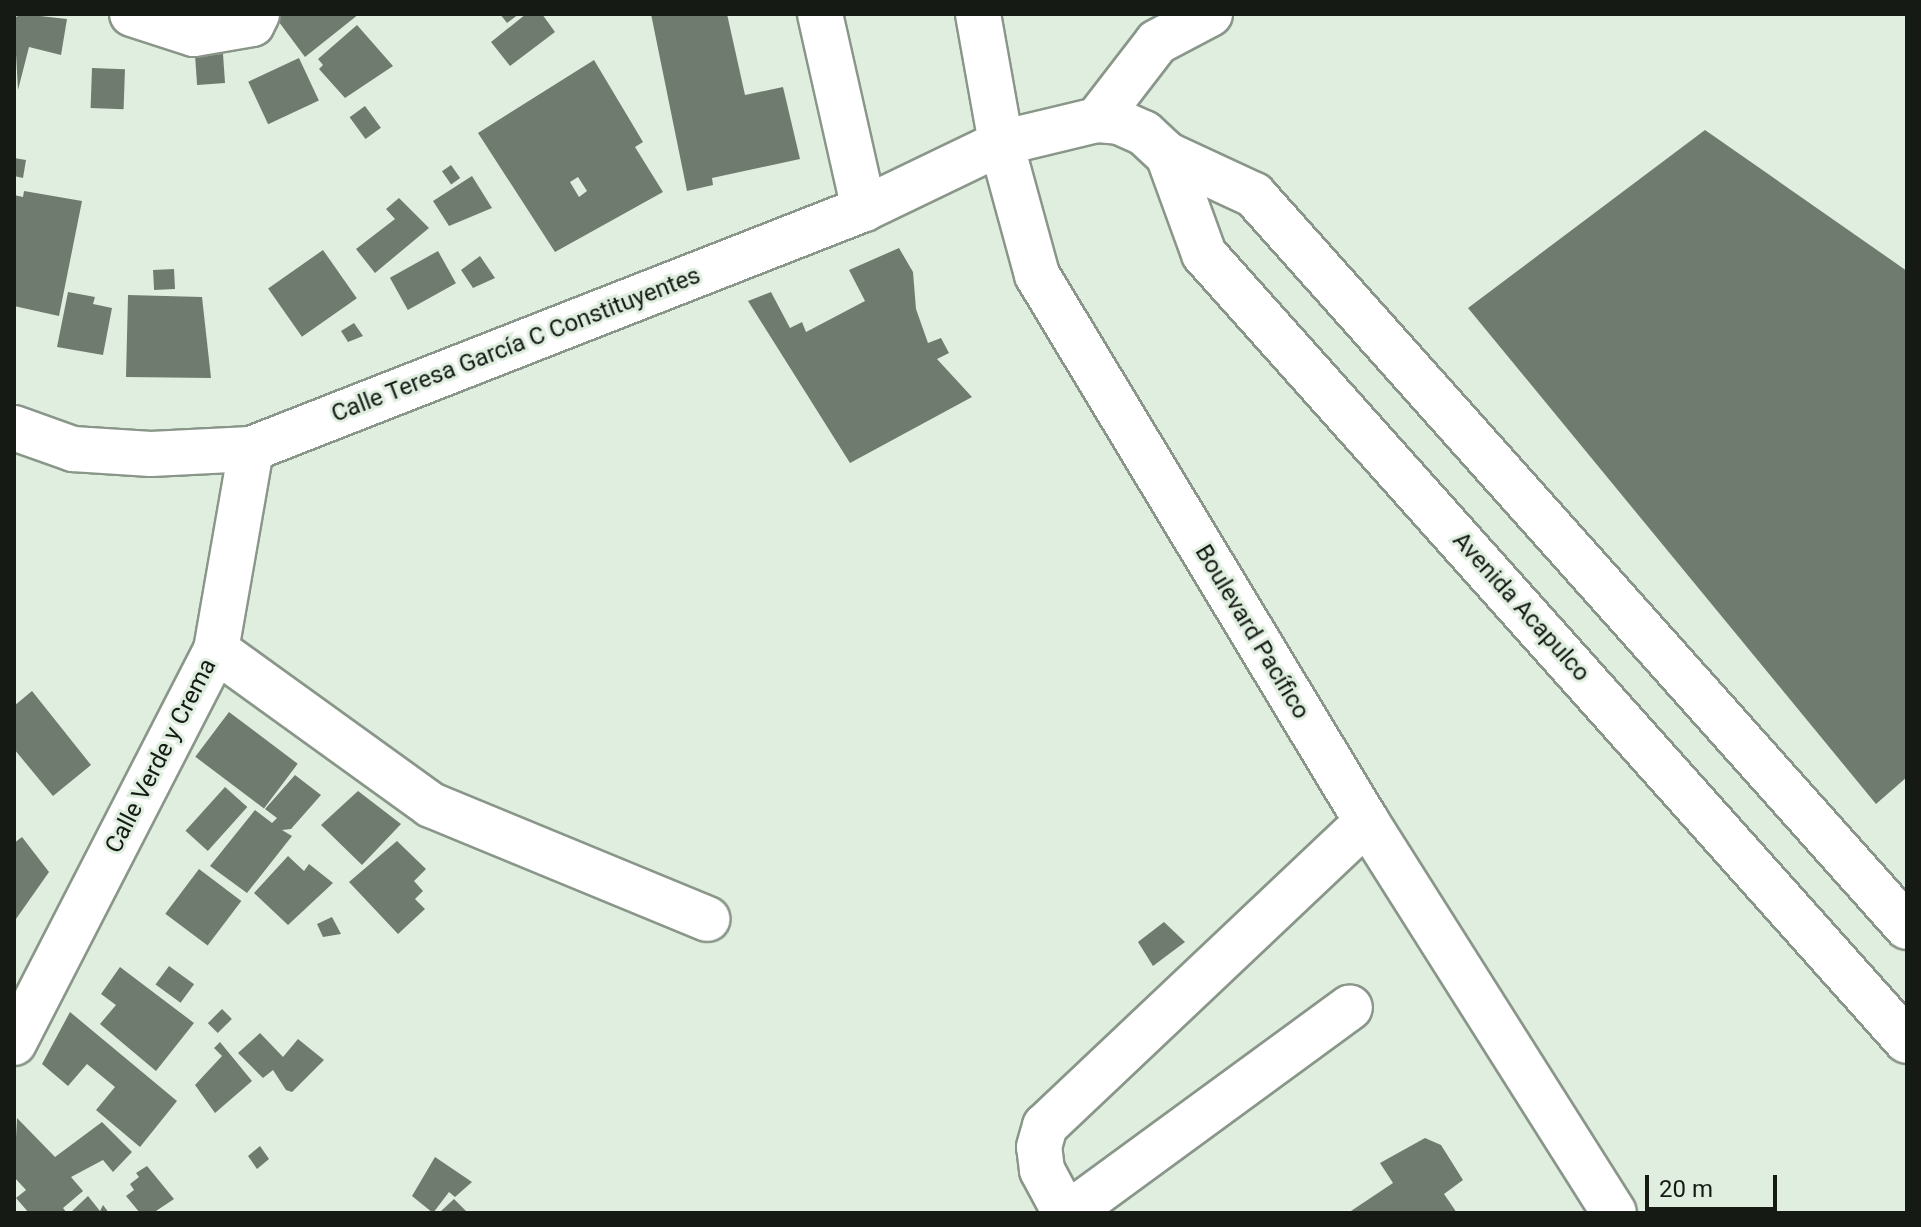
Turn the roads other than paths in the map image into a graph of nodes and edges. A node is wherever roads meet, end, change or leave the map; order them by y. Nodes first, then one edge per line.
1 (132, 14) edge
2 (257, 14) edge
3 (820, 14) edge
4 (978, 14) edge
5 (1210, 14) edge
6 (1148, 28) edge
7 (1097, 120) junction
8 (1001, 143) junction
9 (1168, 155) junction
10 (864, 209) junction
11 (14, 428) edge
12 (251, 449) junction
13 (216, 650) junction
14 (1367, 822) junction
15 (707, 919) dead end
16 (1907, 927) edge
17 (1350, 1007) dead end
18 (1906, 1040) edge
19 (14, 1043) edge
20 (1067, 1213) edge
21 (1614, 1213) edge

1 - 2 main road
3 - 10 main road
4 - 8 main road, Boulevard Pacífico
5 - 6 main road
6 - 7 main road
7 - 8 main road
7 - 9 main road
8 - 10 main road, Calle Teresa García C Constituyentes
8 - 14 main road, Boulevard Pacífico
9 - 16 main road
9 - 18 main road, Avenida Acapulco
10 - 12 main road, Calle Teresa García C Constituyentes
11 - 12 main road, Calle Teresa García C Constituyentes
12 - 13 main road, Calle Verde y Crema
13 - 15 main road
13 - 19 main road, Calle Verde y Crema
14 - 20 main road
14 - 21 main road, Boulevard Pacífico
17 - 20 main road

